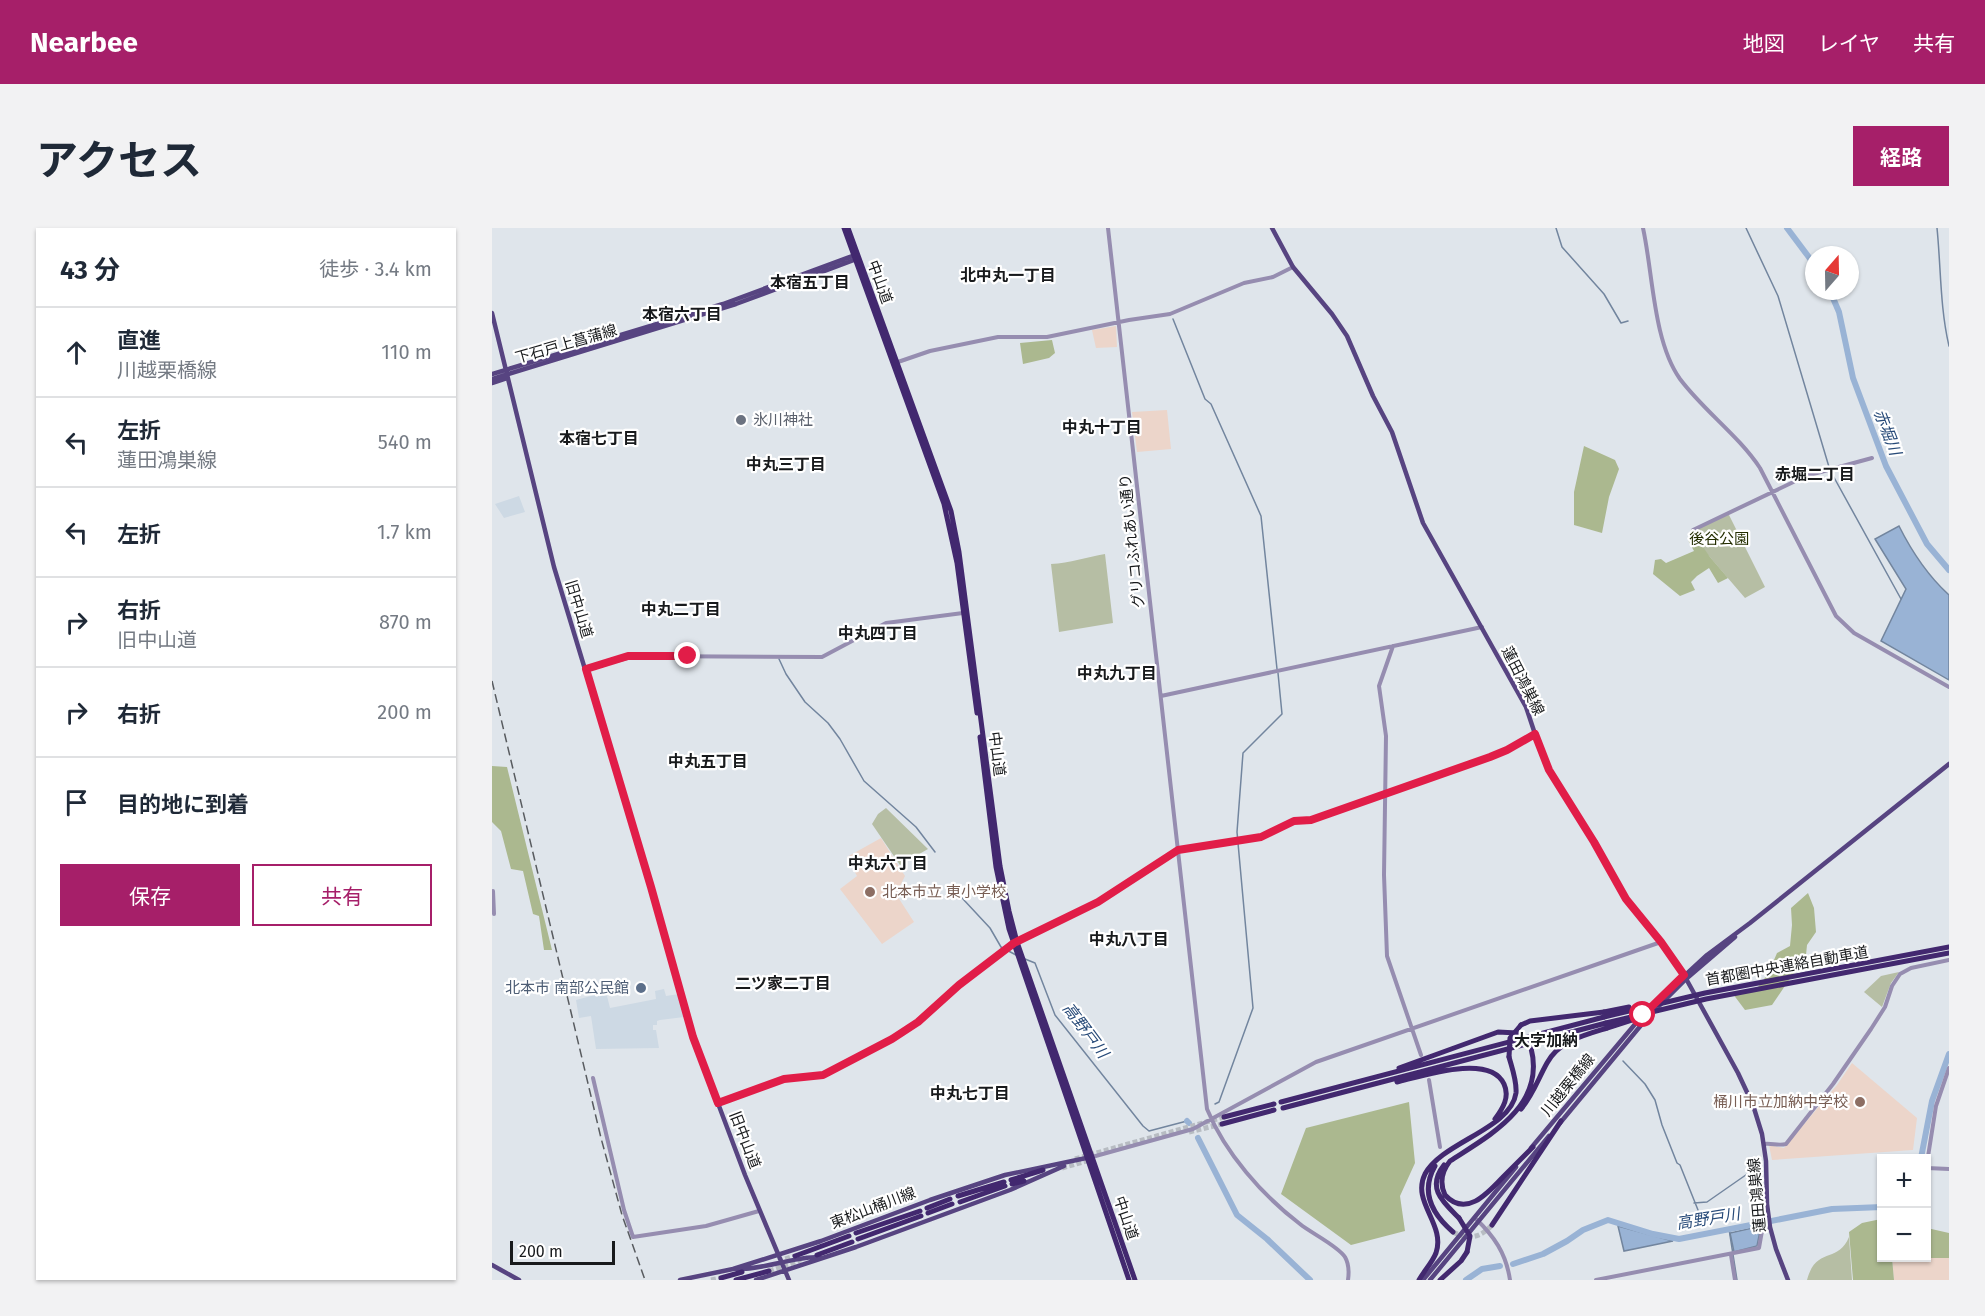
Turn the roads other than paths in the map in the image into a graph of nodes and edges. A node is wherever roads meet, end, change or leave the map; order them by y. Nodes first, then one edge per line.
1 (846, 228) edge
2 (1108, 228) edge
3 (1272, 228) edge
4 (1643, 228) edge
5 (855, 256) junction
6 (1293, 267) junction
7 (492, 313) edge
8 (1119, 322) junction
9 (896, 363) junction
10 (492, 372) edge
11 (504, 374) junction
12 (492, 381) edge
13 (1872, 458) dead end
14 (1773, 492) junction
15 (1693, 530) dead end
16 (963, 613) junction
17 (1482, 627) junction
18 (1393, 646) junction
19 (586, 669) junction
20 (1949, 687) edge
21 (1161, 696) junction
22 (1535, 734) junction
23 (1949, 764) edge
24 (1384, 794) junction
25 (1178, 850) junction
26 (493, 891) edge
27 (494, 914) dead end
28 (1661, 942) junction
29 (1016, 943) junction
30 (1949, 947) edge
31 (1949, 953) edge
32 (1949, 960) edge
33 (1685, 977) junction
34 (1605, 1020) junction
35 (1414, 1029) junction
36 (1517, 1033) dead end
37 (1531, 1048) dead end
38 (1421, 1056) dead end
39 (1949, 1068) edge
40 (593, 1078) dead end
41 (1429, 1080) dead end
42 (1352, 1084) junction
43 (1342, 1092) junction
44 (718, 1103) junction
45 (1514, 1116) junction
46 (1224, 1117) tunnel mouth
47 (1211, 1119) junction
48 (1561, 1121) junction
49 (1493, 1123) junction
50 (1222, 1124) tunnel mouth
51 (1764, 1144) junction
52 (1533, 1147) junction
53 (1440, 1148) dead end
54 (1442, 1156) junction
55 (1090, 1157) junction
56 (1075, 1161) junction
57 (1450, 1161) junction
58 (1949, 1168) edge
59 (1042, 1170) dead end
60 (1024, 1180) dead end
61 (1005, 1184) dead end
62 (959, 1199) dead end
63 (952, 1202) dead end
64 (759, 1211) junction
65 (927, 1211) dead end
66 (920, 1213) dead end
67 (1477, 1220) junction
68 (1492, 1225) tunnel mouth
69 (1770, 1227) junction
70 (1453, 1232) tunnel mouth
71 (857, 1236) dead end
72 (778, 1254) junction
73 (817, 1255) dead end
74 (1731, 1255) junction
75 (795, 1256) tunnel mouth
76 (825, 1257) junction
77 (781, 1262) junction
78 (492, 1264) edge
79 (733, 1269) junction
80 (785, 1270) junction
81 (769, 1271) tunnel mouth
82 (742, 1272) dead end
83 (721, 1278) dead end
84 (519, 1280) edge
85 (681, 1280) edge
86 (736, 1280) edge
87 (756, 1280) edge
88 (789, 1280) edge
89 (1129, 1280) edge
90 (1135, 1280) edge
91 (1348, 1280) edge
92 (1419, 1280) edge
93 (1423, 1280) edge
94 (1430, 1280) edge
95 (1440, 1280) edge
96 (1510, 1280) edge
97 (1596, 1280) edge
98 (1735, 1280) edge
99 (1788, 1280) edge

1 - 5 highway, 中山道
2 - 8 street, グリコふれあい通り
3 - 6 main road, 蓮田鴻巣線
4 - 14 street
5 - 9 highway, 中山道
5 - 11 main road, 下石戸上菖蒲線
6 - 8 street
6 - 17 main road, 蓮田鴻巣線
7 - 11 main road, 旧中山道
8 - 9 street
8 - 21 street, グリコふれあい通り
9 - 16 highway, 中山道
9 - 29 highway, 中山道
10 - 11 main road
11 - 12 main road
11 - 19 main road, 旧中山道
13 - 14 street
14 - 15 street
14 - 20 street
16 - 19 street
16 - 29 highway, 中山道
17 - 18 street
17 - 22 main road, 蓮田鴻巣線
18 - 21 street
18 - 24 street
19 - 44 main road, 旧中山道
21 - 25 street, グリコふれあい通り
22 - 24 street
22 - 28 main road, 蓮田鴻巣線
23 - 33 main road, 川越栗橋線
24 - 25 street
24 - 35 street
25 - 29 street
25 - 47 street, グリコふれあい通り
26 - 27 street
28 - 33 main road, 蓮田鴻巣線
28 - 35 street
29 - 44 street
29 - 55 highway, 中山道
30 - 34 highway, 首都圏中央連絡自動車道, bridge
31 - 34 highway, 首都圏中央連絡自動車道, bridge
32 - 51 street
33 - 48 main road, 川越栗橋線
33 - 51 main road, 蓮田鴻巣線
33 - 52 main road, 川越栗橋線
34 - 42 highway, 首都圏中央連絡自動車道
34 - 43 highway, 首都圏中央連絡自動車道
34 - 45 highway
34 - 49 highway, bridge
35 - 38 street
35 - 47 street
36 - 42 highway
37 - 45 highway
39 - 58 street
40 - 64 street
41 - 53 street
42 - 43 highway, 首都圏中央連絡自動車道
43 - 49 highway
44 - 64 main road, 旧中山道
45 - 57 highway
46 - 50 highway
47 - 55 street
47 - 91 street, グリコふれあい通り
48 - 67 main road, 川越栗橋線
48 - 68 highway
49 - 54 highway
51 - 69 main road, 蓮田鴻巣線
52 - 57 highway
52 - 67 main road, 川越栗橋線
54 - 70 highway
54 - 92 highway
55 - 56 main road, 東松山桶川線
55 - 89 highway, 中山道
55 - 90 highway, 中山道
56 - 72 main road, 東松山桶川線
56 - 76 main road, 東松山桶川線
57 - 95 highway, bridge
59 - 60 highway
61 - 62 highway
63 - 65 highway
64 - 72 main road, 旧中山道
66 - 71 highway
67 - 93 main road, 川越栗橋線
67 - 94 main road, 川越栗橋線
67 - 96 street
69 - 74 street
69 - 99 main road, 蓮田鴻巣線
72 - 77 main road, 旧中山道
72 - 79 main road, 東松山桶川線
73 - 75 highway
74 - 97 street
74 - 98 street
76 - 77 main road
76 - 80 main road, 東松山桶川線
77 - 79 main road
77 - 80 main road, 旧中山道
78 - 84 main road
79 - 85 main road, 東松山桶川線
80 - 87 main road, 東松山桶川線
80 - 88 main road, 旧中山道
81 - 86 highway
82 - 83 highway

